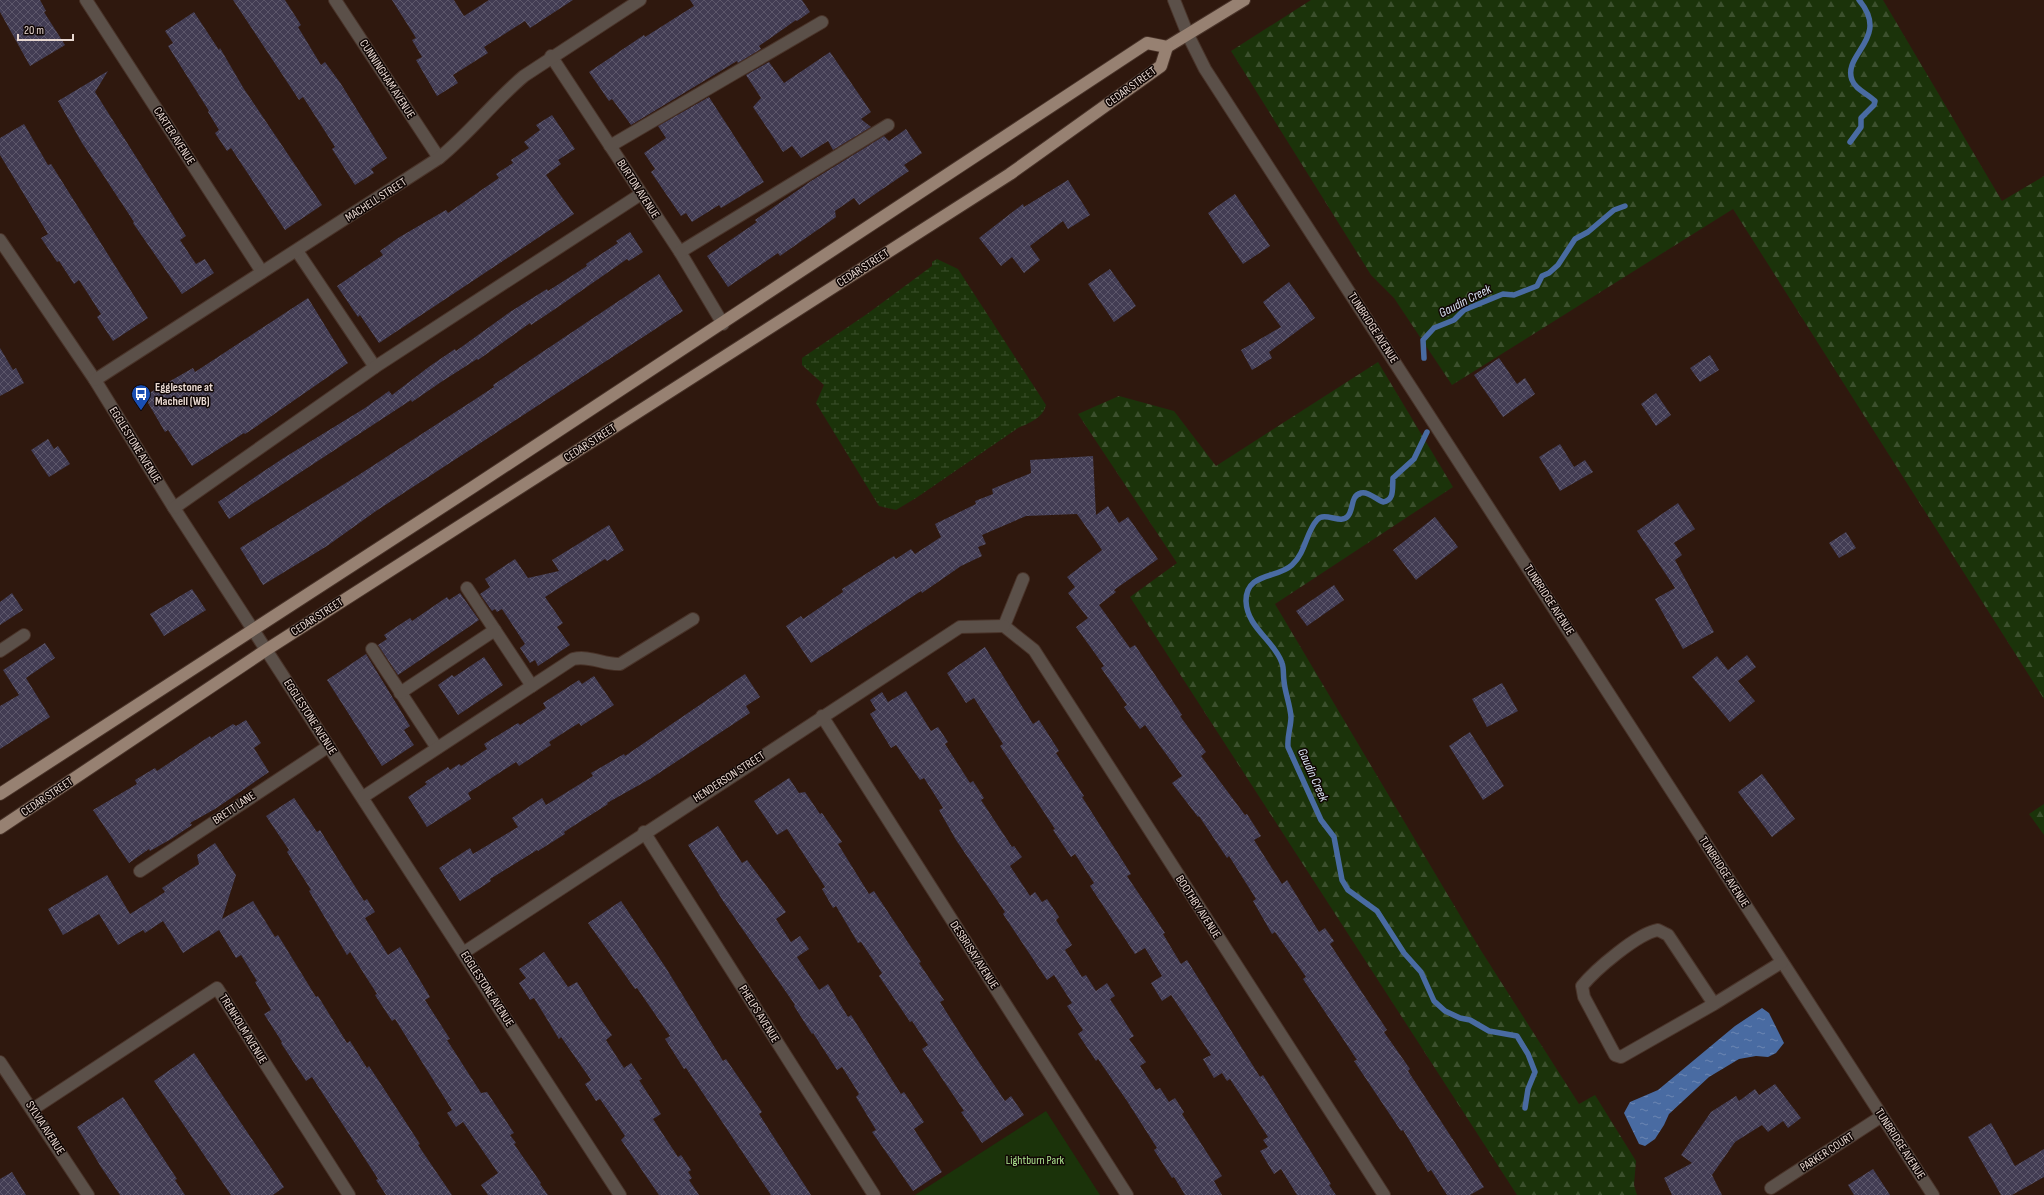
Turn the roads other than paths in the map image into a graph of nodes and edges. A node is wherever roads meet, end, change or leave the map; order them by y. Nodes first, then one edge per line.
1 (86, 0) edge
2 (335, 0) edge
3 (1174, 0) edge
4 (1244, 0) edge
5 (637, 1) edge
6 (822, 22) dead end
7 (1188, 35) junction
8 (1167, 47) junction
9 (551, 56) junction
10 (888, 124) dead end
11 (610, 146) junction
12 (439, 158) junction
13 (641, 194) junction
14 (0, 240) edge
15 (297, 251) junction
16 (680, 252) junction
17 (4, 254) edge
18 (262, 272) junction
19 (722, 324) junction
20 (375, 367) junction
21 (95, 380) junction
22 (174, 508) junction
23 (1023, 579) dead end
24 (467, 588) dead end
25 (693, 619) dead end
26 (1004, 626) junction
27 (253, 630) junction
28 (495, 630) junction
29 (24, 636) dead end
30 (372, 649) dead end
31 (266, 650) junction
32 (0, 651) edge
33 (532, 686) junction
34 (400, 693) junction
35 (822, 716) junction
36 (329, 746) junction
37 (437, 748) junction
38 (0, 794) edge
39 (363, 797) junction
40 (0, 828) edge
41 (644, 832) junction
42 (140, 871) dead end
43 (463, 952) junction
44 (1782, 962) junction
45 (1714, 1004) junction
46 (0, 1062) edge
47 (33, 1109) junction
48 (1882, 1116) junction
49 (1771, 1188) dead end
50 (617, 1194) edge
51 (88, 1195) edge
52 (349, 1195) edge
53 (874, 1195) edge
54 (1127, 1195) edge
55 (1384, 1195) edge
56 (1932, 1195) edge

1 - 18 street, CARTER AVENUE
2 - 12 street, CUNNINGHAM AVENUE
3 - 7 street, TUNBRIDGE AVENUE
4 - 7 main road
5 - 9 street, MACHELL STREET
6 - 11 street
7 - 8 main road
7 - 44 street, TUNBRIDGE AVENUE
8 - 19 main road, CEDAR STREET
8 - 31 main road, CEDAR STREET
9 - 11 street, BURTON AVENUE
9 - 12 street, MACHELL STREET
10 - 16 street
11 - 13 street, BURTON AVENUE
12 - 15 street, MACHELL STREET
13 - 16 street, BURTON AVENUE
13 - 20 street
14 - 17 street, EGGLESTONE AVENUE
15 - 18 street, MACHELL STREET
15 - 20 street
16 - 19 street, BURTON AVENUE
17 - 21 street, EGGLESTONE AVENUE
18 - 21 street, MACHELL STREET
19 - 27 main road, CEDAR STREET
20 - 22 street
21 - 22 street, EGGLESTONE AVENUE
22 - 27 street, EGGLESTONE AVENUE
23 - 26 street
24 - 28 street
25 - 33 street
26 - 35 street, HENDERSON STREET
26 - 55 street, BOOTHBY AVENUE
27 - 31 street, EGGLESTONE AVENUE
27 - 38 main road, CEDAR STREET
28 - 33 street
28 - 34 street
29 - 32 street
30 - 34 street
31 - 36 street, EGGLESTONE AVENUE
31 - 40 main road, CEDAR STREET
33 - 37 street
34 - 37 street
35 - 41 street, HENDERSON STREET
35 - 54 street, DESBRISAY AVENUE
36 - 39 street, EGGLESTONE AVENUE
36 - 42 street, BRETT LANE
37 - 39 street
39 - 43 street, EGGLESTONE AVENUE
41 - 43 street, HENDERSON STREET
41 - 53 street, PHELPS AVENUE
43 - 50 street, EGGLESTONE AVENUE
44 - 45 street
44 - 48 street, TUNBRIDGE AVENUE
45 - 45 street
46 - 47 street, SYLVIA AVENUE
47 - 51 street, SYLVIA AVENUE
47 - 52 street, TRENHOLM AVENUE
48 - 49 street, PARKER COURT
48 - 56 street, TUNBRIDGE AVENUE

